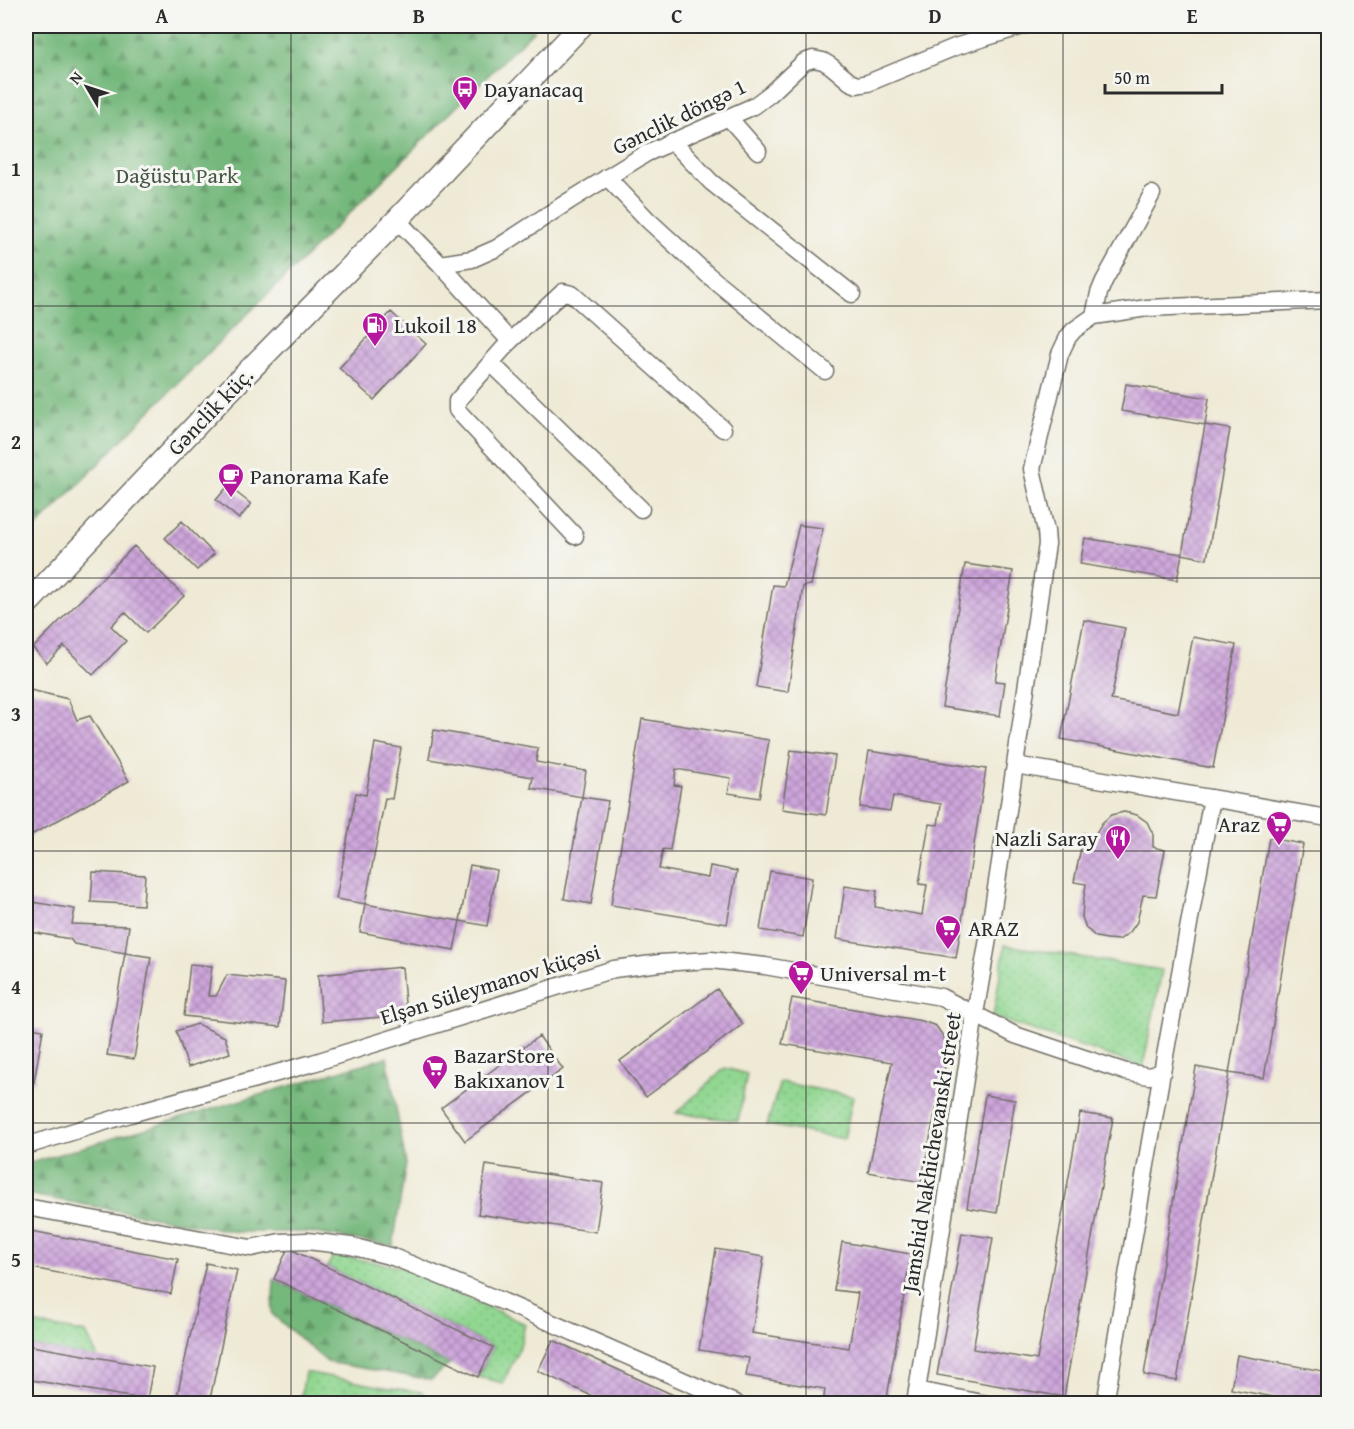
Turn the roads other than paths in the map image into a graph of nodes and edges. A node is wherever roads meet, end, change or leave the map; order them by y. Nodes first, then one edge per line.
1 (565, 26) edge
2 (581, 26) edge
3 (1023, 26) edge
4 (526, 85) junction
5 (729, 118) junction
6 (672, 141) junction
7 (758, 151) dead end
8 (607, 177) junction
9 (1152, 194) dead end
10 (397, 220) junction
11 (440, 264) junction
12 (852, 294) dead end
13 (1329, 300) edge
14 (1094, 316) junction
15 (510, 341) junction
16 (491, 363) junction
17 (825, 371) dead end
18 (723, 429) dead end
19 (641, 509) dead end
20 (575, 537) dead end
21 (26, 605) edge
22 (1015, 765) junction
23 (1212, 798) junction
24 (1329, 818) edge
25 (975, 1014) junction
26 (1162, 1072) junction
27 (26, 1146) edge
28 (26, 1207) edge
29 (916, 1397) edge
30 (737, 1404) edge
31 (987, 1404) edge
32 (1105, 1404) edge

1 - 4 main road
2 - 4 main road
3 - 5 street, Gənclik döngə 1
4 - 10 main road, Gənclik küç.
5 - 6 street, Gənclik döngə 1
5 - 7 street
6 - 8 street, Gənclik döngə 1
6 - 12 street
8 - 11 street, Gənclik döngə 1
8 - 17 street
9 - 14 street
10 - 11 street
10 - 21 main road, Gənclik küç.
11 - 15 street
13 - 14 street
14 - 22 street, Jamshid Nakhichevanski street
15 - 16 street
15 - 18 street
16 - 19 street
16 - 20 street
22 - 23 street
22 - 25 street, Jamshid Nakhichevanski street
23 - 24 street
23 - 26 street
25 - 26 street, Elşən Süleymanov küçəsi
25 - 27 street, Elşən Süleymanov küçəsi
25 - 29 street, Jamshid Nakhichevanski street
26 - 32 street
28 - 30 street
29 - 31 street

